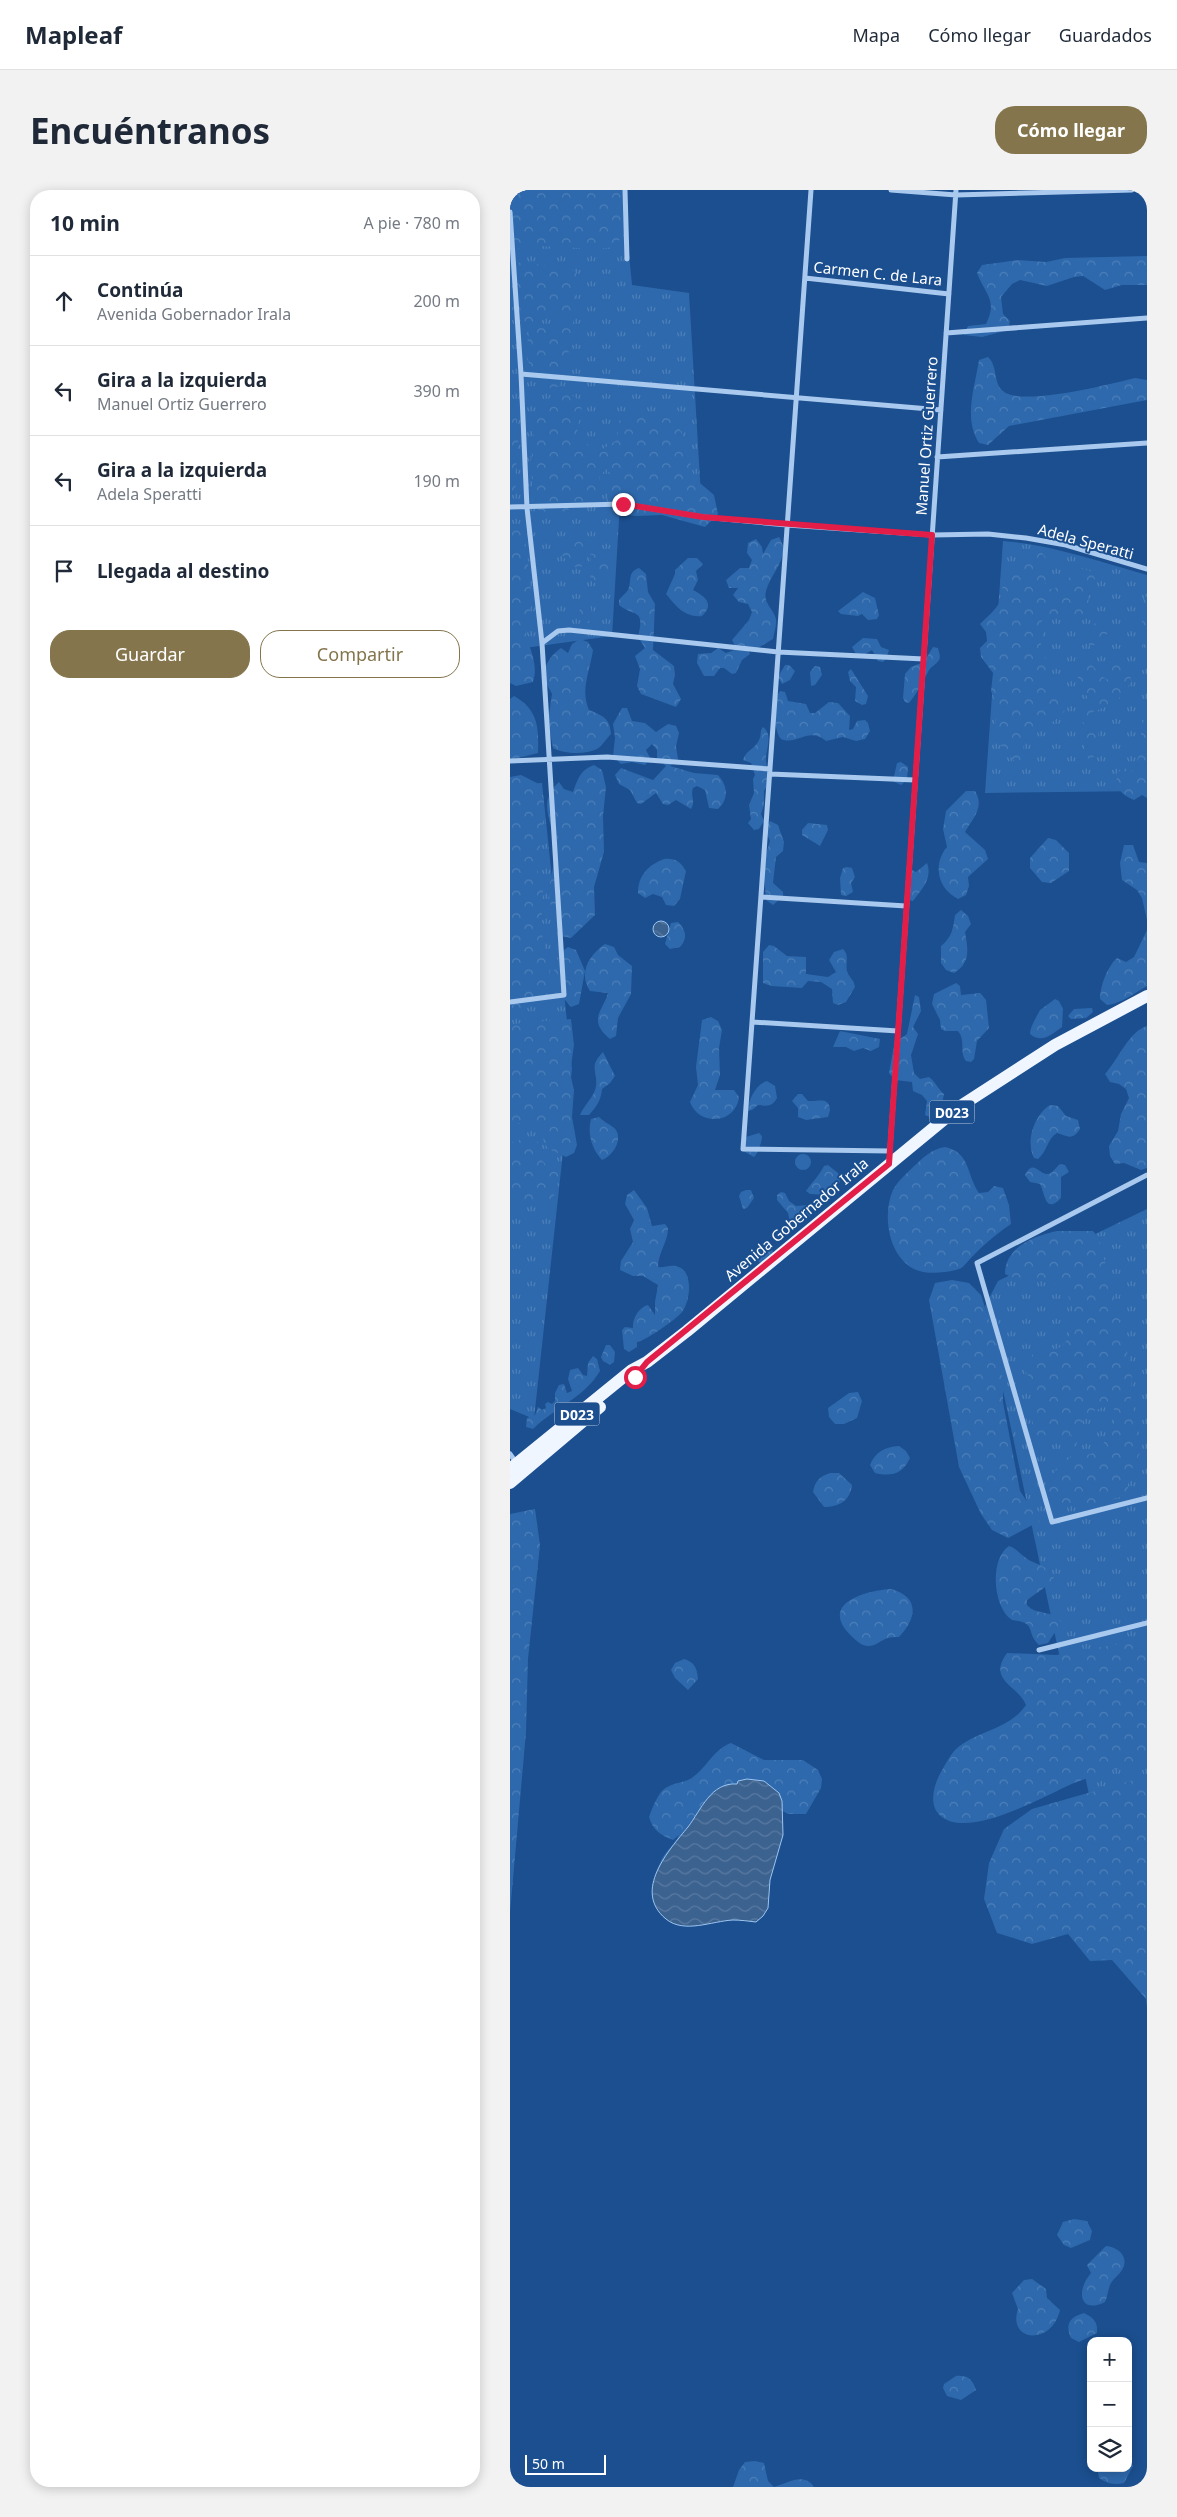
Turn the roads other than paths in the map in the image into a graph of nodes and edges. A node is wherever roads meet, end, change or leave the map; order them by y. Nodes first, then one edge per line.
1 (625, 190) edge
2 (811, 190) edge
3 (892, 190) edge
4 (1132, 190) edge
5 (956, 192) edge
6 (510, 212) edge
7 (628, 259) dead end
8 (805, 278) junction
9 (949, 294) junction
10 (1147, 318) edge
11 (946, 333) junction
12 (521, 374) junction
13 (796, 398) junction
14 (941, 410) junction
15 (1147, 443) edge
16 (937, 457) junction
17 (510, 507) edge
18 (527, 508) junction
19 (787, 525) junction
20 (932, 535) junction
21 (1147, 569) edge
22 (542, 644) junction
23 (778, 652) junction
24 (924, 659) junction
25 (510, 761) edge
26 (548, 761) junction
27 (770, 771) junction
28 (915, 780) junction
29 (761, 896) junction
30 (906, 906) junction
31 (1147, 996) edge
32 (510, 1002) edge
33 (752, 1022) junction
34 (898, 1031) junction
35 (889, 1157) junction
36 (1147, 1175) edge
37 (515, 1465) edge
38 (510, 1483) edge
39 (1147, 1498) edge
40 (1147, 1623) edge
41 (1039, 1650) dead end

1 - 7 street
2 - 8 street
3 - 5 street
4 - 5 street
5 - 9 street, Manuel Ortiz Guerrero
6 - 12 street
8 - 9 street, Carmen C. de Lara
8 - 13 street
9 - 11 street, Manuel Ortiz Guerrero
10 - 11 street
11 - 14 street, Manuel Ortiz Guerrero
12 - 13 street
12 - 18 street
13 - 14 street
13 - 19 street
14 - 16 street, Manuel Ortiz Guerrero
15 - 16 street
16 - 20 street, Manuel Ortiz Guerrero
17 - 18 street, Adela Speratti
18 - 19 street, Adela Speratti
18 - 22 street
19 - 20 street, Adela Speratti
19 - 23 street
20 - 21 street, Adela Speratti
20 - 24 street, Manuel Ortiz Guerrero
22 - 23 street
22 - 26 street
23 - 24 street
23 - 27 street
24 - 28 street, Manuel Ortiz Guerrero
25 - 26 street
26 - 27 street
26 - 32 street
27 - 28 street
27 - 29 street
28 - 30 street, Manuel Ortiz Guerrero
29 - 30 street
29 - 33 street
30 - 34 street, Manuel Ortiz Guerrero
31 - 35 main road, Avenida Gobernador Irala / D023
33 - 34 street
33 - 35 street
34 - 35 street, Manuel Ortiz Guerrero
35 - 37 main road, Avenida Gobernador Irala / D023
36 - 39 street
37 - 38 main road, Avenida Gobernador Irala / D023
40 - 41 street

